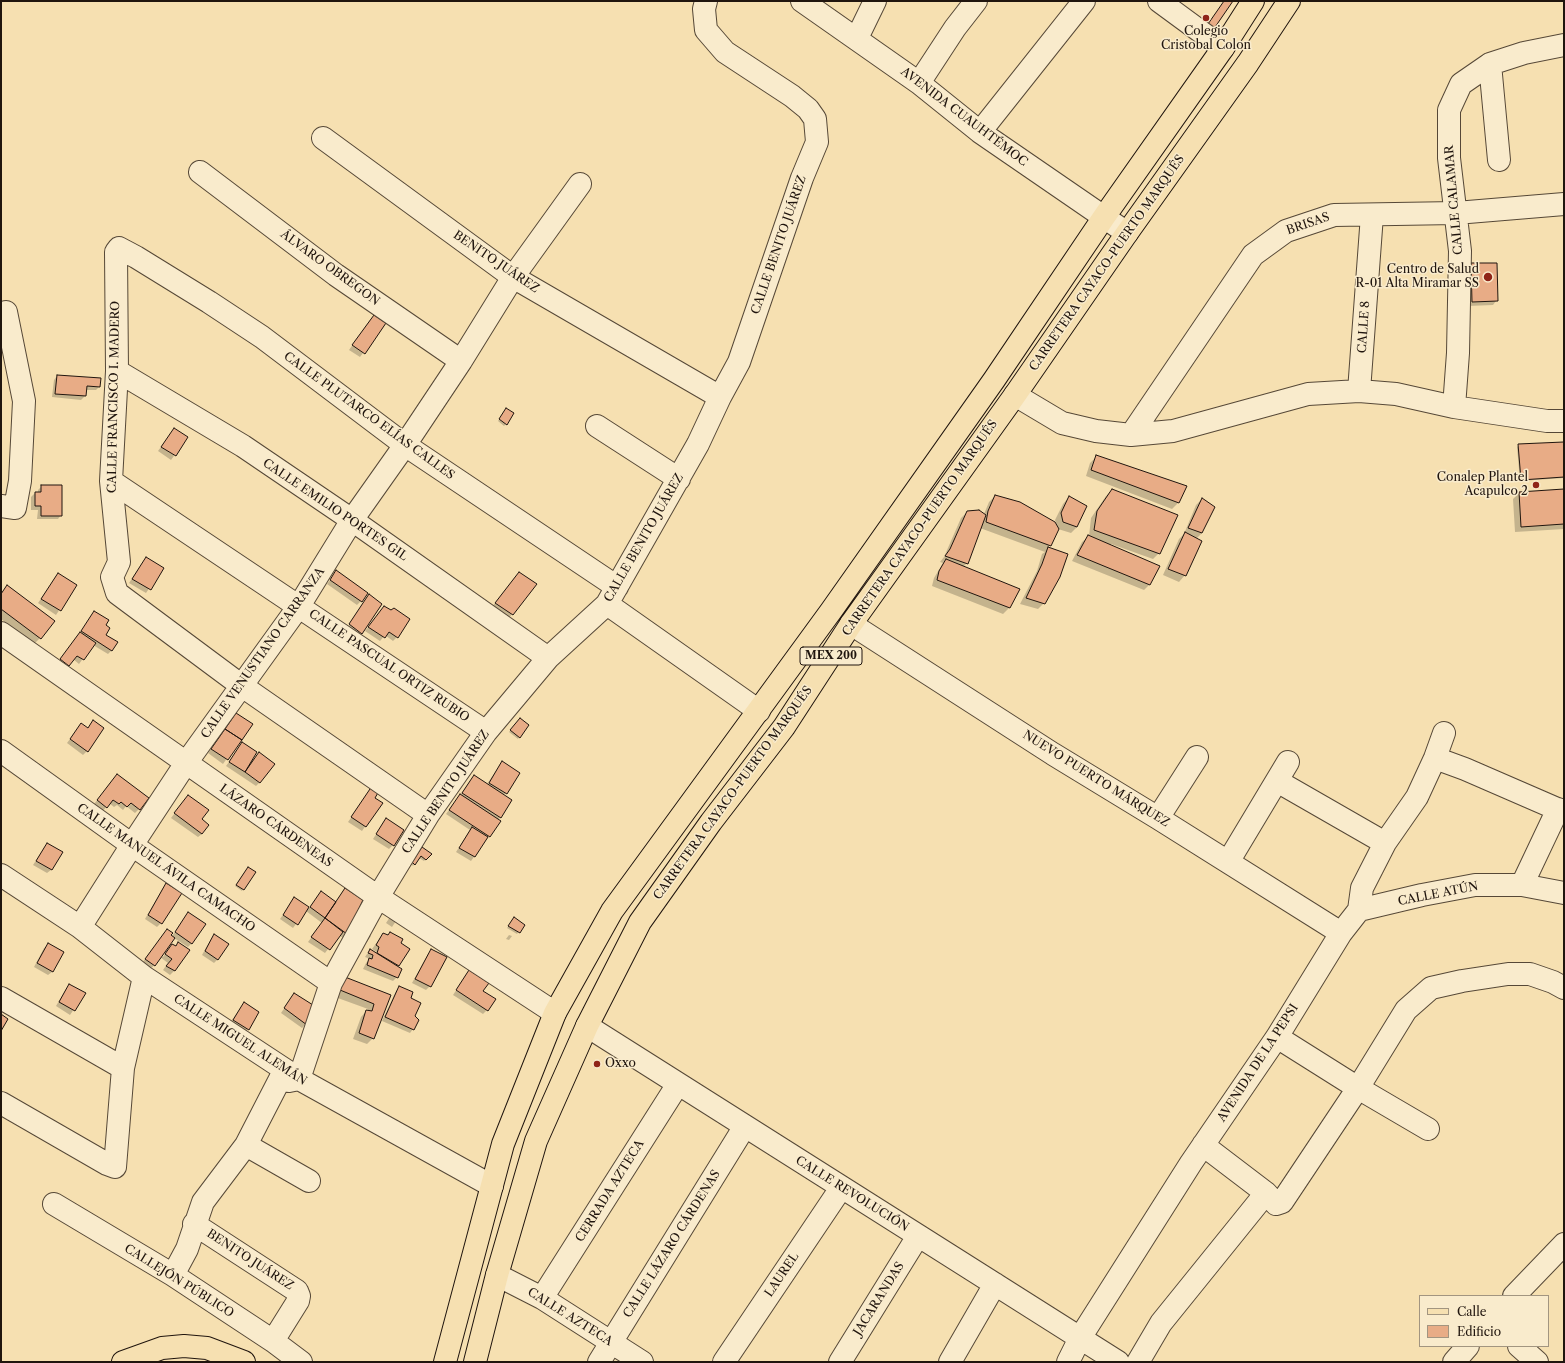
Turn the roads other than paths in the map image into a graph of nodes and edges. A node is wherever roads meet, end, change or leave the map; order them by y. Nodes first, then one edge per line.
1 (706, 1) edge
2 (802, 1) edge
3 (875, 1) edge
4 (976, 1) edge
5 (1084, 1) edge
6 (1159, 1) edge
7 (1253, 1) edge
8 (1290, 1) edge
9 (856, 38) junction
10 (1564, 46) edge
11 (1223, 48) junction
12 (1490, 64) junction
13 (919, 83) junction
14 (980, 132) junction
15 (323, 138) dead end
16 (1499, 160) dead end
17 (200, 172) dead end
18 (580, 184) dead end
19 (1564, 204) edge
20 (1456, 213) junction
21 (1372, 215) junction
22 (1104, 217) junction
23 (1127, 233) junction
24 (119, 248) joint
25 (513, 277) junction
26 (6, 312) dead end
27 (461, 361) junction
28 (117, 371) junction
29 (1359, 391) junction
30 (1015, 395) junction
31 (720, 397) junction
32 (1454, 407) junction
33 (1564, 421) edge
34 (597, 426) dead end
35 (1131, 435) junction
36 (406, 445) junction
37 (679, 480) junction
38 (111, 481) junction
39 (1, 506) edge
40 (352, 520) junction
41 (612, 595) junction
42 (299, 606) junction
43 (851, 624) junction
44 (1, 633) edge
45 (548, 658) junction
46 (242, 686) junction
47 (759, 711) junction
48 (486, 732) junction
49 (1444, 733) dead end
50 (1, 751) edge
51 (1198, 757) dead end
52 (1435, 758) junction
53 (1288, 762) dead end
54 (186, 763) junction
55 (1277, 781) junction
56 (1561, 810) edge
57 (428, 815) junction
58 (1158, 818) junction
59 (1385, 843) junction
60 (132, 845) junction
61 (1228, 862) junction
62 (1, 875) edge
63 (1522, 885) junction
64 (1564, 893) edge
65 (378, 897) junction
66 (1360, 910) junction
67 (80, 927) junction
68 (1341, 933) junction
69 (144, 977) junction
70 (331, 983) junction
71 (1564, 988) edge
72 (1, 998) edge
73 (555, 1013) junction
74 (587, 1026) junction
75 (1277, 1037) junction
76 (123, 1068) junction
77 (299, 1079) junction
78 (678, 1084) junction
79 (1358, 1088) junction
80 (1, 1103) edge
81 (745, 1126) junction
82 (1428, 1129) dead end
83 (246, 1144) junction
84 (1203, 1145) junction
85 (309, 1181) dead end
86 (492, 1186) junction
87 (842, 1188) junction
88 (1266, 1193) junction
89 (54, 1204) dead end
90 (194, 1224) junction
91 (918, 1236) junction
92 (1564, 1244) edge
93 (173, 1275) junction
94 (496, 1275) junction
95 (995, 1284) junction
96 (1515, 1295) edge
97 (542, 1298) junction
98 (1080, 1338) junction
99 (273, 1341) junction
100 (611, 1342) junction
101 (1467, 1347) edge
102 (1520, 1347) edge
103 (123, 1362) edge
104 (244, 1362) edge
105 (301, 1362) edge
106 (445, 1362) edge
107 (475, 1362) edge
108 (599, 1362) edge
109 (642, 1362) edge
110 (724, 1362) edge
111 (840, 1362) edge
112 (950, 1362) edge
113 (1068, 1362) edge
114 (1118, 1362) edge
115 (1138, 1362) edge
116 (1454, 1362) edge
117 (1537, 1362) edge

1 - 31 street, CALLE BENITO JUÁREZ
2 - 9 street, AVENIDA CUAUHTÉMOC
3 - 9 street
4 - 13 street
5 - 14 street
6 - 11 street
7 - 11 main road, CARRETERA CAYACO-PUERTO MARQUÉS / MEX 200
8 - 23 main road, CARRETERA CAYACO-PUERTO MARQUÉS / MEX 200
9 - 13 street, AVENIDA CUAUHTÉMOC
10 - 12 street, CALLE CALAMAR
11 - 22 main road, CARRETERA CAYACO-PUERTO MARQUÉS / MEX 200
12 - 16 street
12 - 20 street, CALLE CALAMAR
13 - 14 street, AVENIDA CUAUHTÉMOC
14 - 22 street, AVENIDA CUAUHTÉMOC
15 - 25 street, BENITO JUÁREZ
17 - 27 street, ÁLVARO OBREGON
18 - 25 street, CALLE VENUSTIANO CARRANZA
19 - 20 street, BRISAS
20 - 21 street, BRISAS
20 - 32 street, CALLE CALAMAR
21 - 29 street, CALLE 8
21 - 35 street, BRISAS
22 - 23 street, AVENIDA CUAUHTÉMOC
22 - 47 main road, CARRETERA CAYACO-PUERTO MARQUÉS / MEX 200
23 - 30 main road, CARRETERA CAYACO-PUERTO MARQUÉS / MEX 200
24 - 28 street, CALLE FRANCISCO I. MADERO
24 - 36 street, CALLE PLUTARCO ELÍAS CALLES
25 - 27 street, CALLE VENUSTIANO CARRANZA
25 - 31 street, BENITO JUÁREZ
26 - 39 street
27 - 36 street, CALLE VENUSTIANO CARRANZA
28 - 38 street, CALLE FRANCISCO I. MADERO
28 - 40 street, CALLE EMILIO PORTES GIL
29 - 32 street
29 - 35 street
30 - 35 street
30 - 43 main road, CARRETERA CAYACO-PUERTO MARQUÉS / MEX 200
31 - 37 street, CALLE BENITO JUÁREZ
32 - 33 street
34 - 37 street
36 - 40 street, CALLE VENUSTIANO CARRANZA
36 - 41 street, CALLE PLUTARCO ELÍAS CALLES
37 - 41 street, CALLE BENITO JUÁREZ
38 - 42 street, CALLE PASCUAL ORTIZ RUBIO
38 - 46 street, CALLE FRANCISCO I. MADERO
40 - 42 street, CALLE VENUSTIANO CARRANZA
40 - 45 street, CALLE EMILIO PORTES GIL
41 - 45 street, CALLE BENITO JUÁREZ
41 - 47 street, CALLE PLUTARCO ELÍAS CALLES
42 - 46 street, CALLE VENUSTIANO CARRANZA
42 - 48 street, CALLE PASCUAL ORTIZ RUBIO
43 - 58 street, NUEVO PUERTO MÁRQUEZ
43 - 74 main road, CARRETERA CAYACO-PUERTO MARQUÉS / MEX 200
44 - 54 street, LÁZARO CÁRDENEAS
45 - 48 street, CALLE BENITO JUÁREZ
46 - 54 street, CALLE VENUSTIANO CARRANZA
46 - 57 street
47 - 73 main road, CARRETERA CAYACO-PUERTO MARQUÉS / MEX 200
48 - 57 street, CALLE BENITO JUÁREZ
49 - 52 street
50 - 60 street, CALLE MANUEL ÁVILA CAMACHO
51 - 58 street
52 - 56 street
52 - 59 street
53 - 55 street
54 - 60 street, CALLE VENUSTIANO CARRANZA
54 - 65 street, LÁZARO CÁRDENEAS
55 - 59 street
55 - 61 street
56 - 63 street
57 - 65 street, CALLE BENITO JUÁREZ
58 - 61 street, NUEVO PUERTO MÁRQUEZ
59 - 66 street
60 - 67 street, CALLE VENUSTIANO CARRANZA
60 - 70 street, CALLE MANUEL ÁVILA CAMACHO
61 - 68 street, NUEVO PUERTO MÁRQUEZ
62 - 67 street, CALLE MIGUEL ALEMÁN
63 - 64 street, CALLE ATÚN
63 - 66 street, CALLE ATÚN
65 - 70 street, CALLE BENITO JUÁREZ
65 - 73 street, LÁZARO CÁRDENEAS
66 - 68 street, AVENIDA DE LA PEPSI
67 - 69 street, CALLE MIGUEL ALEMÁN
68 - 75 street, AVENIDA DE LA PEPSI
69 - 76 street
69 - 77 street, CALLE MIGUEL ALEMÁN
70 - 77 street, CALLE BENITO JUÁREZ
71 - 79 street
72 - 76 street
73 - 86 main road, CARRETERA CAYACO-PUERTO MARQUÉS / MEX 200
74 - 78 street, CALLE REVOLUCIÓN
74 - 94 main road, CARRETERA CAYACO-PUERTO MARQUÉS / MEX 200
75 - 79 street
75 - 84 street, AVENIDA DE LA PEPSI
76 - 80 street
77 - 83 street, BENITO JUÁREZ
77 - 86 street, CALLE MIGUEL ALEMÁN
78 - 81 street, CALLE REVOLUCIÓN
78 - 97 street, CERRADA AZTECA
79 - 82 street
79 - 88 street
81 - 87 street, CALLE REVOLUCIÓN
81 - 100 street, CALLE LÁZARO CÁRDENAS
83 - 85 street
83 - 90 street, BENITO JUÁREZ
84 - 88 street
84 - 98 street, AVENIDA DE LA PEPSI
86 - 106 main road, CARRETERA CAYACO-PUERTO MARQUÉS / MEX 200
87 - 91 street, CALLE REVOLUCIÓN
87 - 110 street, LAUREL
88 - 115 street
89 - 93 street, CALLEJÓN PÚBLICO
90 - 93 street, BENITO JUÁREZ
90 - 99 street, BENITO JUÁREZ
91 - 95 street, CALLE REVOLUCIÓN
91 - 111 street, JACARANDAS
92 - 96 street
93 - 99 street, CALLEJÓN PÚBLICO
94 - 97 street, CALLE AZTECA
94 - 107 main road, CARRETERA CAYACO-PUERTO MARQUÉS / MEX 200
95 - 98 street, CALLE REVOLUCIÓN
95 - 112 street
97 - 100 street, CALLE AZTECA
98 - 113 street, AVENIDA DE LA PEPSI
98 - 114 street, CALLE REVOLUCIÓN
99 - 105 street, CALLEJÓN PÚBLICO
100 - 108 street, CALLE LÁZARO CÁRDENAS
100 - 109 street, CALLE AZTECA
101 - 116 street
102 - 117 street
103 - 104 main road

